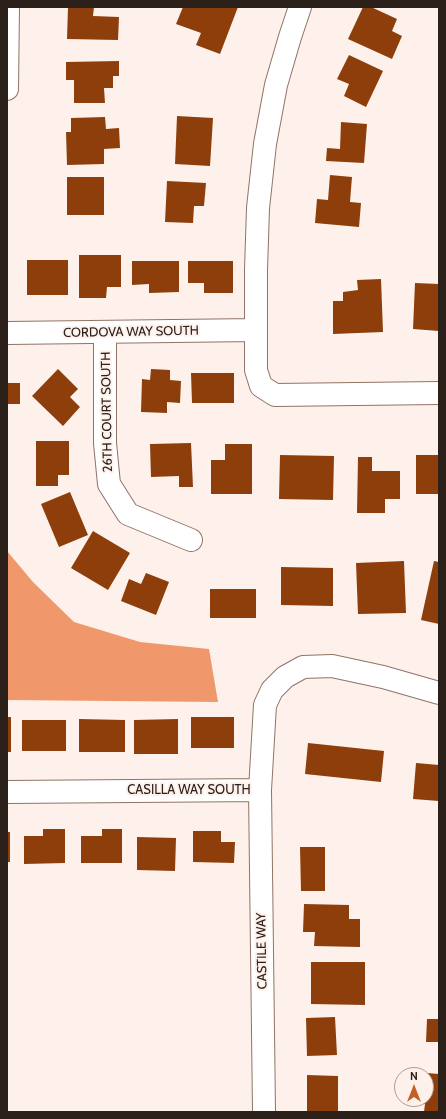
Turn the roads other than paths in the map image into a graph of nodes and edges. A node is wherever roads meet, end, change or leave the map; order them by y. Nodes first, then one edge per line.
1 (8, 7) edge
2 (300, 7) edge
3 (7, 89) edge
4 (256, 330) junction
5 (105, 332) junction
6 (7, 333) edge
7 (439, 393) edge
8 (191, 540) dead end
9 (439, 693) edge
10 (260, 790) junction
11 (7, 792) edge
12 (264, 1112) edge

1 - 3 street
2 - 4 street
4 - 5 street, CORDOVA WAY SOUTH
4 - 7 street
5 - 6 street, CORDOVA WAY SOUTH
5 - 8 street, 26TH COURT SOUTH
9 - 10 street, CASILLA WAY SOUTH
10 - 11 street, CASILLA WAY SOUTH
10 - 12 street, CASTILE WAY

